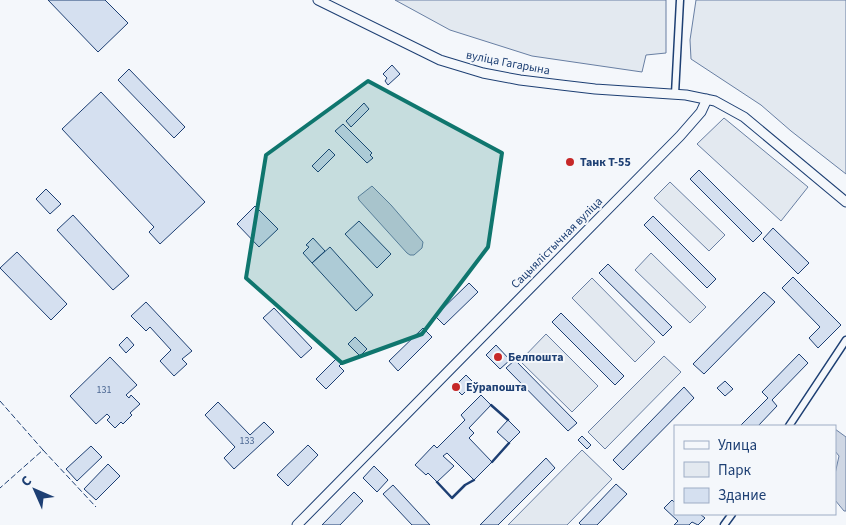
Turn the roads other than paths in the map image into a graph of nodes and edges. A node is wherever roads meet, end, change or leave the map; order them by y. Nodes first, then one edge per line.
1 (318, 0) edge
2 (680, 0) edge
3 (675, 94) junction
4 (706, 99) junction
5 (846, 202) edge
6 (846, 340) edge
7 (790, 425) edge
8 (297, 525) edge

1 - 3 main road, вуліца Гагарына
2 - 3 street
3 - 4 main road, вуліца Гагарына
4 - 5 main road
4 - 8 main road, Сацыялістычная вуліца
6 - 7 street

